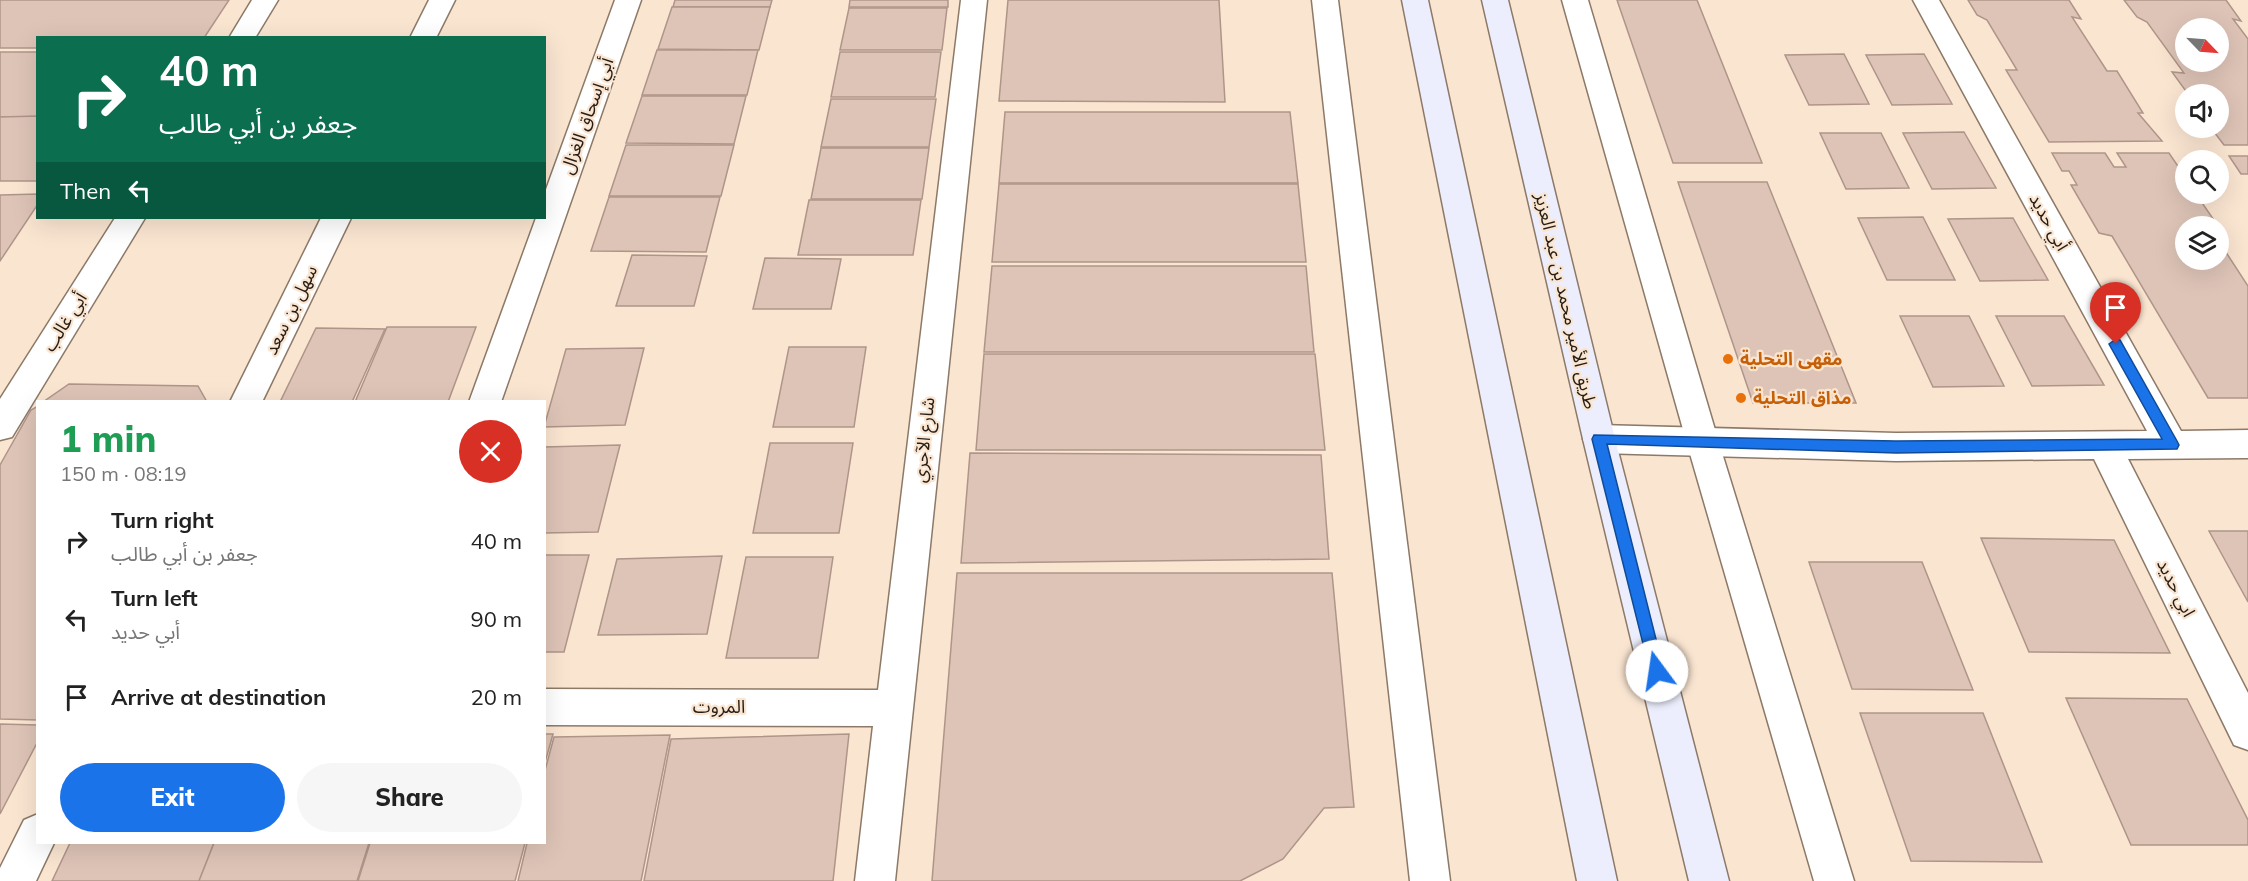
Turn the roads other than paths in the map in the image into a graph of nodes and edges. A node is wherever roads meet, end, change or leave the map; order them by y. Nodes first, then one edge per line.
1 (265, 0) edge
2 (442, 0) edge
3 (628, 0) edge
4 (974, 0) edge
5 (1325, 0) edge
6 (1415, 0) edge
7 (1495, 0) edge
8 (1575, 0) edge
9 (1926, 0) edge
10 (243, 36) edge
11 (424, 36) edge
12 (129, 219) edge
13 (336, 219) edge
14 (247, 400) edge
15 (486, 400) edge
16 (0, 427) edge
17 (1599, 439) junction
18 (1702, 441) junction
19 (2248, 444) edge
20 (2104, 445) junction
21 (2172, 445) junction
22 (546, 707) edge
23 (894, 708) junction
24 (2248, 732) edge
25 (36, 838) edge
26 (15, 881) edge
27 (875, 881) edge
28 (1430, 881) edge
29 (1597, 881) edge
30 (1709, 881) edge
31 (1834, 881) edge

1 - 10 street
2 - 11 street
3 - 15 street, أبي إسحاق الغزال
4 - 23 street, شارع الآجري
5 - 28 street
6 - 29 main road
7 - 17 main road, طريق الأمير محمد بن عبد العزيز
8 - 18 street
9 - 21 street, أبي حديد
12 - 16 street, أبي غالب
13 - 14 street, سهل بن سعد
17 - 18 street
17 - 30 main road, طريق الأمير محمد بن عبد العزيز
18 - 20 street
18 - 31 street
19 - 21 street
20 - 21 street
20 - 24 street, ابي حديد
22 - 23 street, المروت
23 - 27 street, شارع الآجري
25 - 26 street

